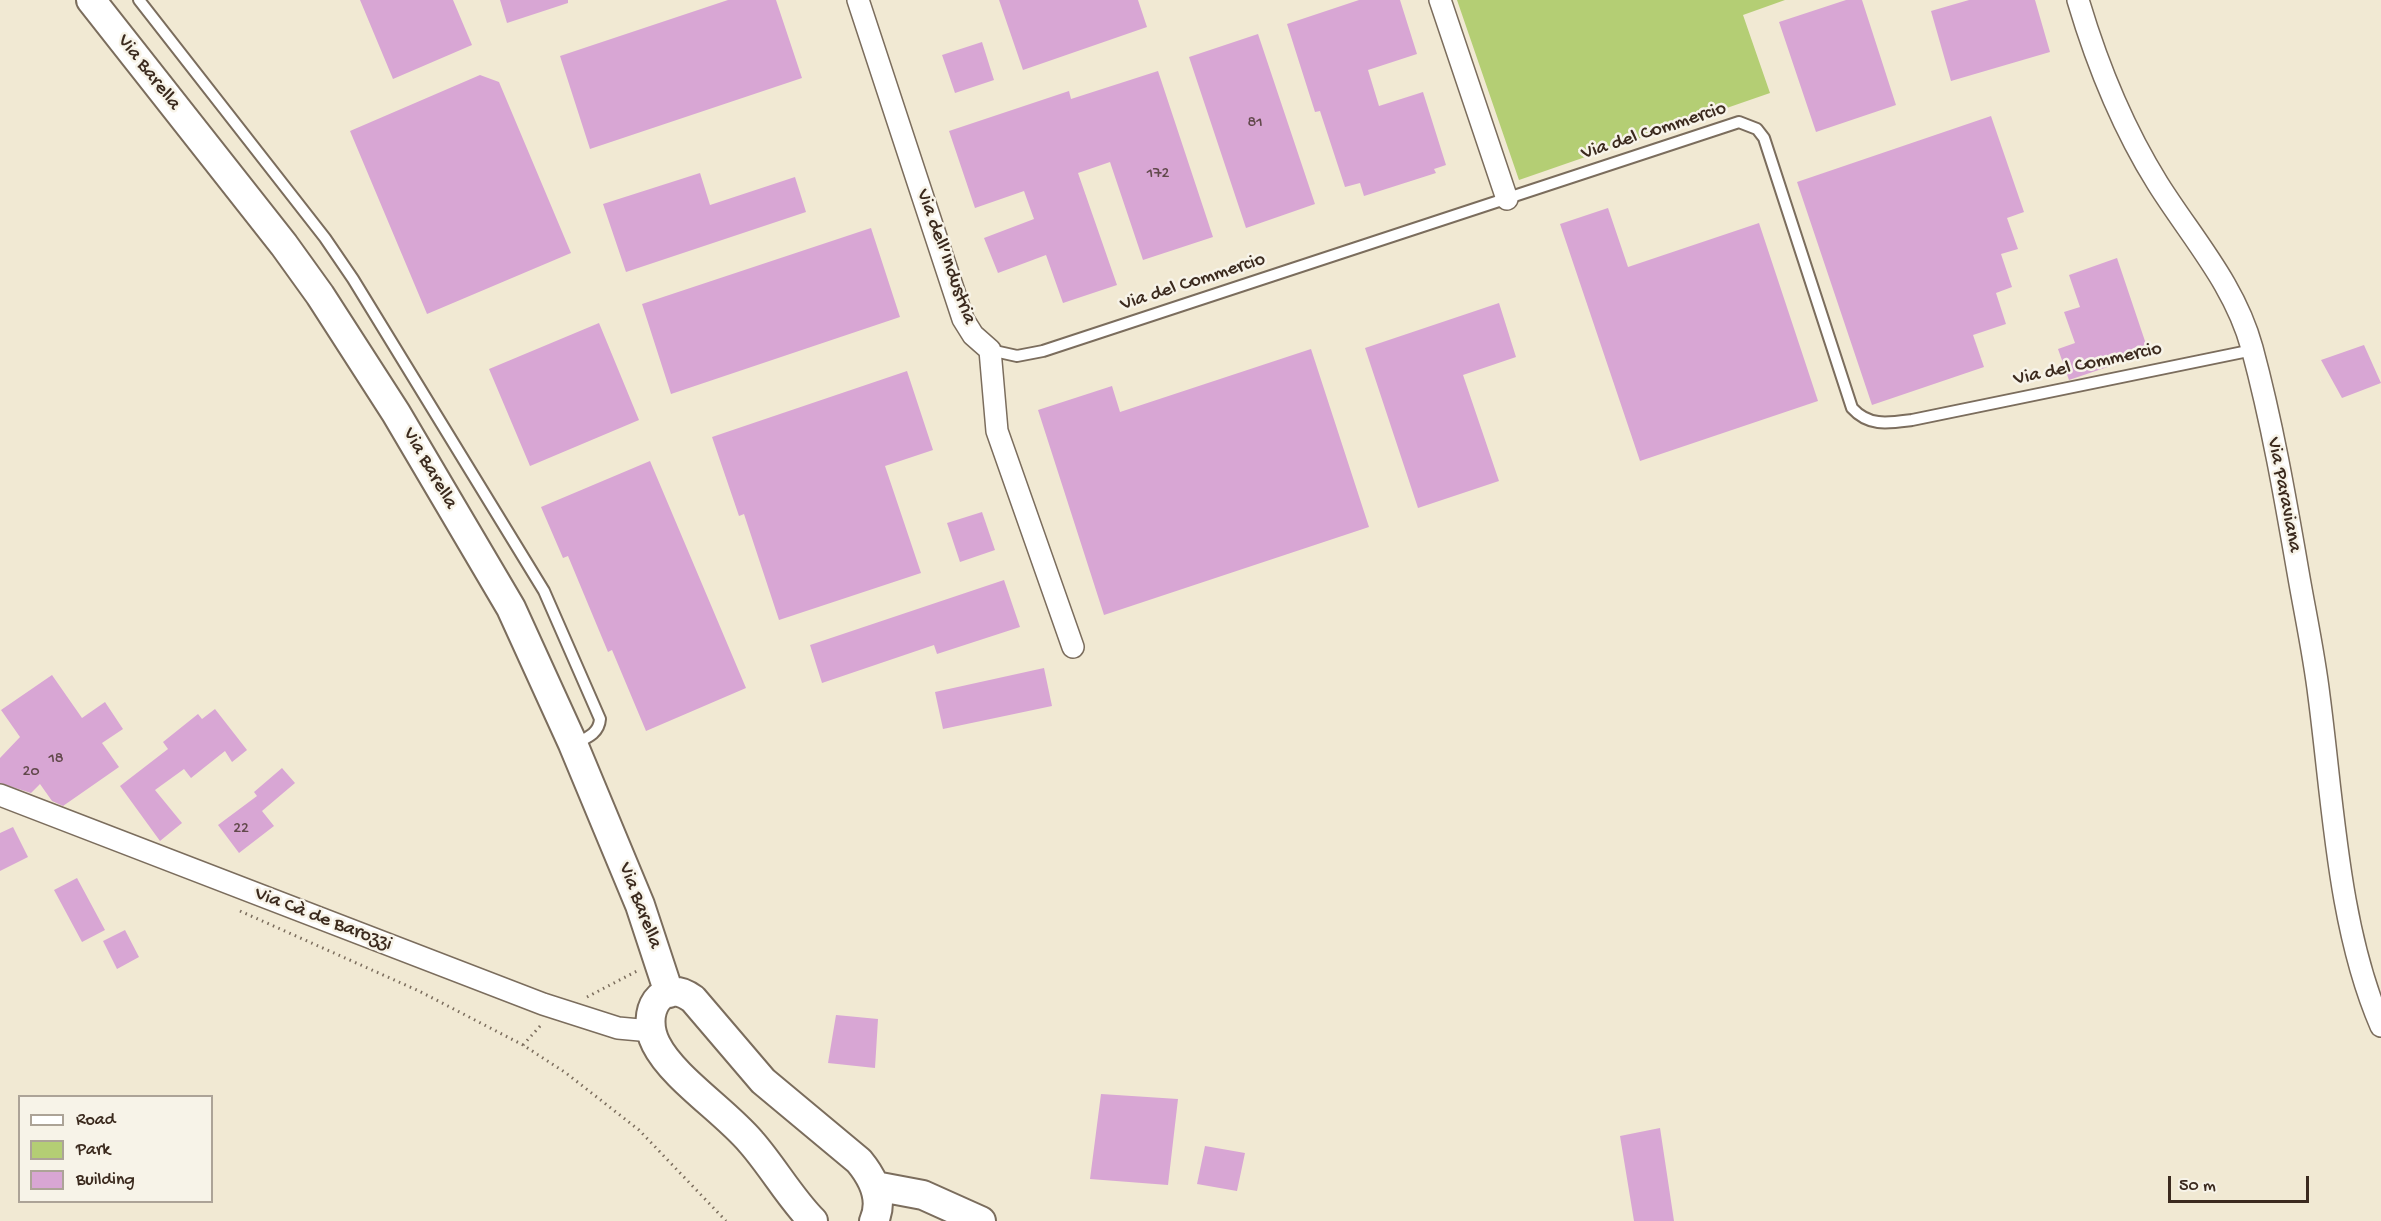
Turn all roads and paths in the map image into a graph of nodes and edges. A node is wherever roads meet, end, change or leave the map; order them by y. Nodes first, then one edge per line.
1 (90, 0) edge
2 (139, 0) edge
3 (858, 0) edge
4 (1440, 0) edge
5 (2078, 0) edge
6 (1507, 199) junction
7 (990, 350) junction
8 (2253, 350) junction
9 (1073, 647) dead end
10 (573, 744) junction
11 (5, 804) edge
12 (236, 909) dead end
13 (639, 970) dead end
14 (669, 993) junction
15 (583, 998) dead end
16 (548, 1018) dead end
17 (2381, 1026) edge
18 (651, 1031) junction
19 (523, 1045) junction
20 (875, 1186) junction
21 (726, 1221) edge
22 (813, 1221) edge
23 (874, 1221) edge
24 (981, 1221) edge

1 - 10 street, Via Barella
2 - 10 lane
3 - 7 street, Via dell’Industria
4 - 6 street
5 - 8 street, Via Paraviana
6 - 7 lane, Via del Commercio
6 - 8 lane, Via del Commercio
7 - 9 street
8 - 17 street, Via Paraviana
10 - 14 street, Via Barella
11 - 18 street, Via Cà de Barozzi
12 - 19 path
13 - 15 path
14 - 18 street
14 - 20 street
16 - 19 path
18 - 22 street
19 - 21 path
20 - 23 street
20 - 24 street

